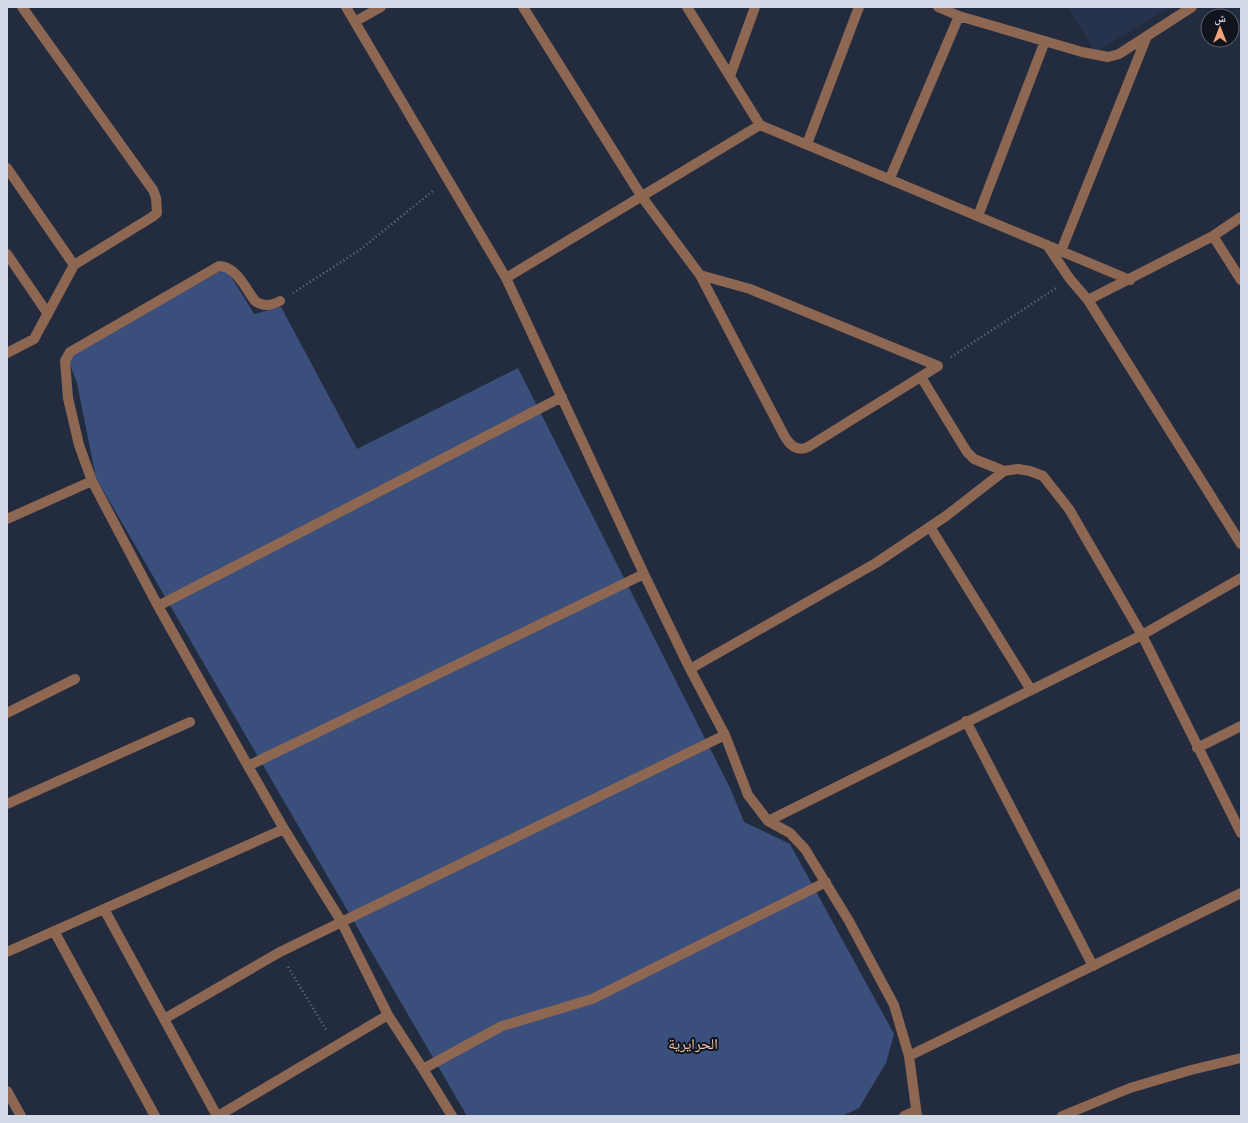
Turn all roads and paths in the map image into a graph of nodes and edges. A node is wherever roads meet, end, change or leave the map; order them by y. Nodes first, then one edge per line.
1 (22, 7) edge
2 (346, 7) edge
3 (381, 7) edge
4 (523, 7) edge
5 (687, 7) edge
6 (755, 7) edge
7 (859, 7) edge
8 (938, 7) edge
9 (1192, 7) edge
10 (959, 16) junction
11 (356, 21) junction
12 (1147, 36) junction
13 (1045, 40) junction
14 (730, 76) junction
15 (760, 125) junction
16 (807, 144) junction
17 (7, 168) edge
18 (449, 178) junction
19 (890, 178) junction
20 (642, 197) junction
21 (978, 216) junction
22 (1241, 217) edge
23 (1213, 236) junction
24 (1047, 245) junction
25 (1062, 250) junction
26 (7, 254) edge
27 (74, 265) junction
28 (700, 276) junction
29 (506, 278) junction
30 (1070, 279) junction
31 (1130, 280) junction
32 (1241, 280) edge
33 (1088, 300) junction
34 (280, 301) joint
35 (48, 314) junction
36 (7, 353) edge
37 (938, 366) junction
38 (921, 377) junction
39 (562, 397) junction
40 (1004, 471) junction
41 (92, 481) junction
42 (7, 519) edge
43 (930, 527) junction
44 (1241, 544) edge
45 (644, 574) junction
46 (1241, 578) edge
47 (158, 606) junction
48 (1142, 635) junction
49 (690, 669) junction
50 (74, 679) dead end
51 (1031, 690) junction
52 (7, 713) edge
53 (966, 721) junction
54 (190, 722) dead end
55 (1241, 726) edge
56 (725, 735) junction
57 (1197, 748) junction
58 (248, 766) junction
59 (7, 804) edge
60 (768, 821) junction
61 (284, 829) junction
62 (1241, 833) edge
63 (826, 882) junction
64 (1241, 893) edge
65 (104, 909) junction
66 (341, 921) junction
67 (54, 931) junction
68 (7, 952) edge
69 (280, 952) junction
70 (1093, 966) junction
71 (388, 1015) junction
72 (164, 1019) junction
73 (336, 1047) junction
74 (909, 1056) junction
75 (1241, 1058) edge
76 (423, 1069) junction
77 (7, 1091) edge
78 (916, 1113) edge
79 (21, 1116) edge
80 (155, 1116) edge
81 (218, 1116) edge
82 (452, 1116) edge
83 (904, 1116) edge
84 (1062, 1116) edge

1 - 27 street
2 - 11 street
3 - 11 street
4 - 20 street
5 - 14 street
6 - 14 street
7 - 16 street
8 - 10 street
9 - 12 street
10 - 13 street
10 - 19 street
11 - 18 street
12 - 13 street
12 - 25 street
13 - 21 street
14 - 15 street
15 - 16 street
15 - 20 street
16 - 19 street
17 - 27 street
18 - 29 street
18 - 34 path
19 - 21 street
20 - 28 street
20 - 29 street
21 - 24 street
22 - 23 street
23 - 31 street
23 - 32 street
24 - 25 street
24 - 30 street
25 - 31 street
26 - 35 street
27 - 35 street
28 - 37 street
28 - 38 street
29 - 39 street
30 - 33 street
30 - 37 path
31 - 33 street
33 - 44 street
34 - 41 street
35 - 36 street
37 - 38 street
38 - 40 street
39 - 45 street
39 - 47 street
40 - 43 street
40 - 48 street
41 - 42 street
41 - 47 street
43 - 49 street
43 - 51 street
45 - 49 street
45 - 58 street
46 - 48 street
47 - 58 street
48 - 51 street
48 - 57 street
49 - 56 street
50 - 52 street
51 - 53 street
53 - 60 street
53 - 70 street
54 - 59 street
55 - 57 street
56 - 60 street
56 - 66 street
57 - 62 street
58 - 61 street
60 - 63 street
61 - 65 street
61 - 66 street
63 - 74 street
63 - 76 street
64 - 70 street
65 - 67 street
65 - 72 street
66 - 69 street
66 - 71 street
67 - 68 street
67 - 80 street
69 - 72 street
69 - 73 path
70 - 74 street
71 - 73 street
71 - 76 street
72 - 81 street
73 - 81 street
74 - 78 street
75 - 84 street
76 - 82 street
77 - 79 street
78 - 83 street

